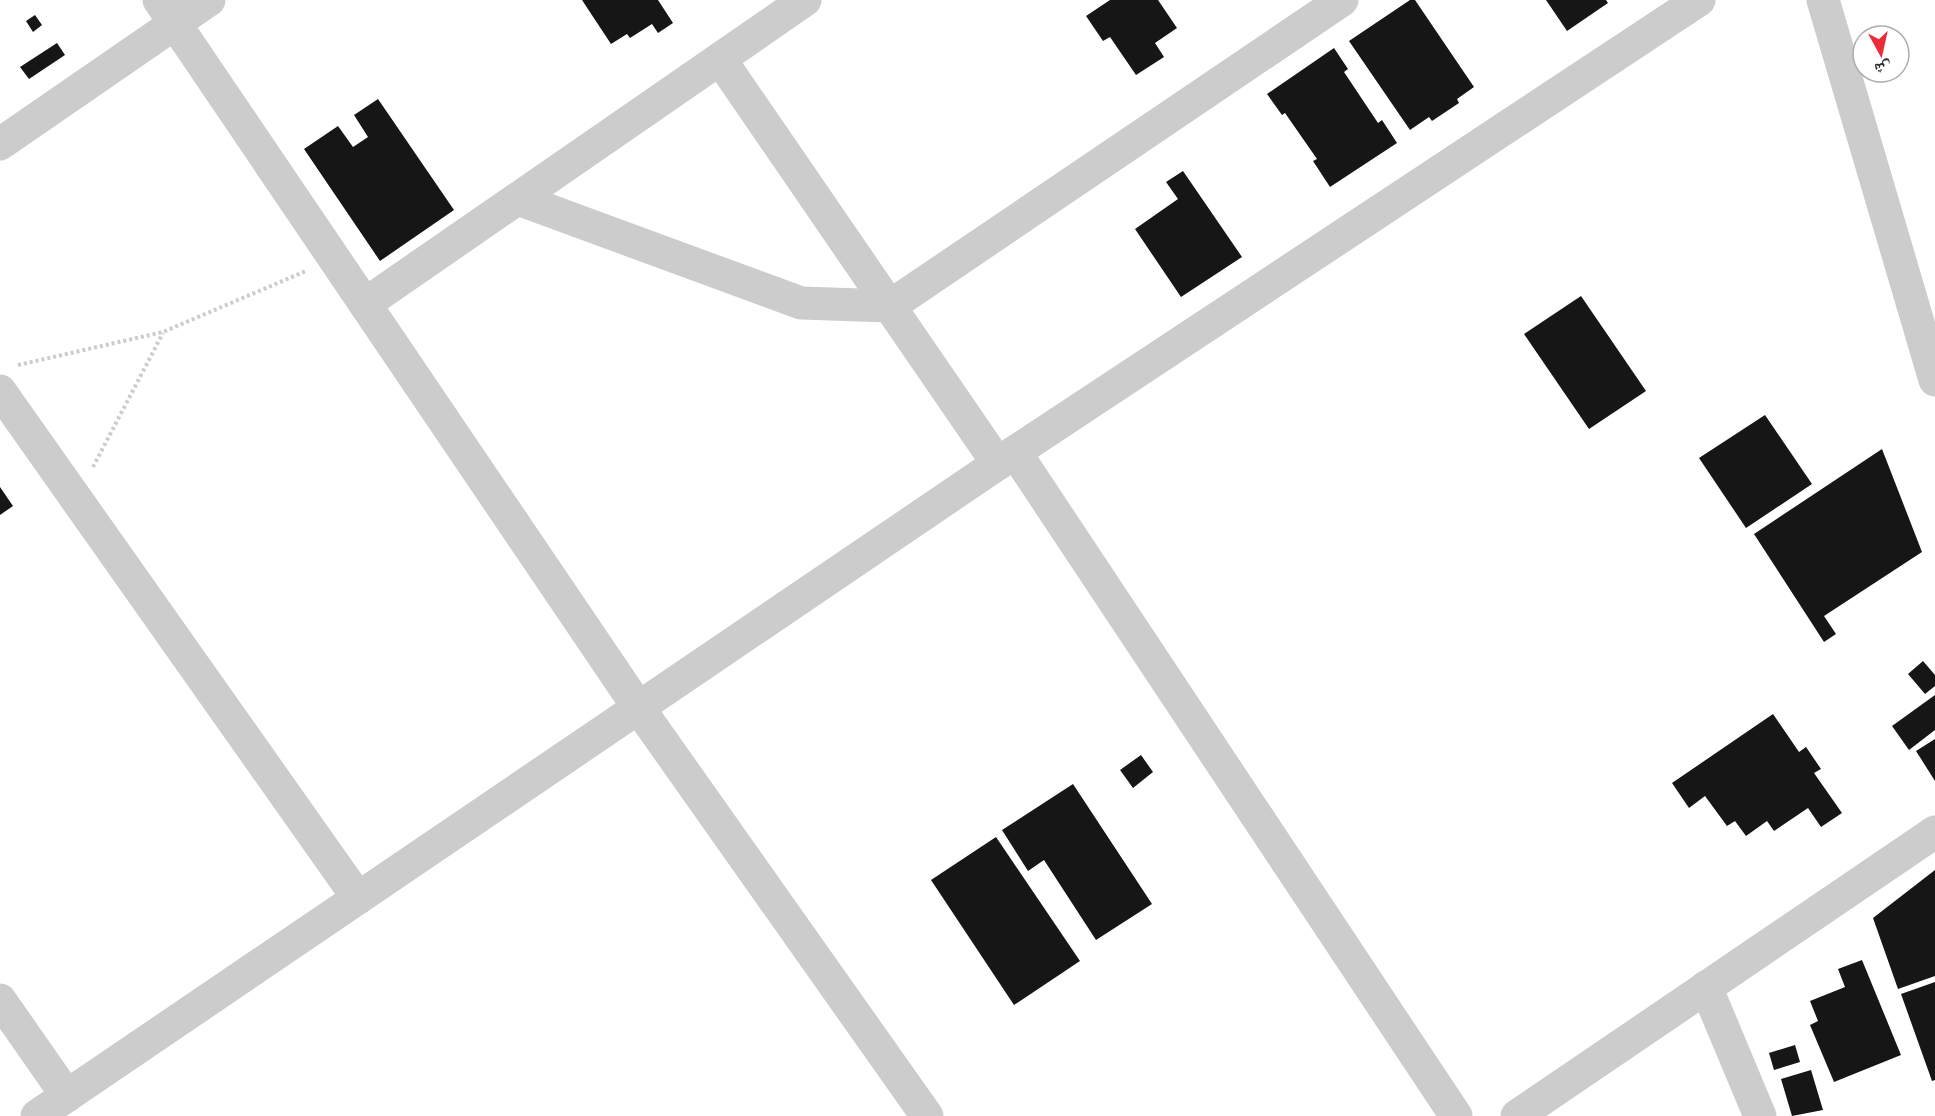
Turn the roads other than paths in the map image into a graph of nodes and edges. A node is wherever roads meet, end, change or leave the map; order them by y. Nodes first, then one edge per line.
1 (209, 0) edge
2 (805, 0) edge
3 (1342, 0) edge
4 (1699, 0) edge
5 (1823, 0) edge
6 (167, 12) edge
7 (720, 59) junction
8 (0, 144) edge
9 (518, 199) junction
10 (365, 304) junction
11 (890, 306) junction
12 (6, 378) edge
13 (1935, 380) edge
14 (1007, 458) junction
15 (638, 707) junction
16 (1935, 832) edge
17 (358, 897) junction
18 (1706, 987) junction
19 (0, 1000) edge
20 (67, 1096) junction
21 (37, 1116) edge
22 (927, 1116) edge
23 (1456, 1116) edge
24 (1517, 1116) edge
25 (1760, 1116) edge

1 - 6 street
2 - 7 street
3 - 11 street
4 - 14 street
5 - 13 street
6 - 8 street
6 - 10 street
7 - 9 street
7 - 11 street
9 - 10 street
9 - 11 street
10 - 15 street
11 - 14 street
12 - 17 street
14 - 15 street
14 - 23 street
15 - 17 street
15 - 22 street
16 - 18 street
17 - 20 street
18 - 24 street
18 - 25 street
19 - 20 street
20 - 21 street

